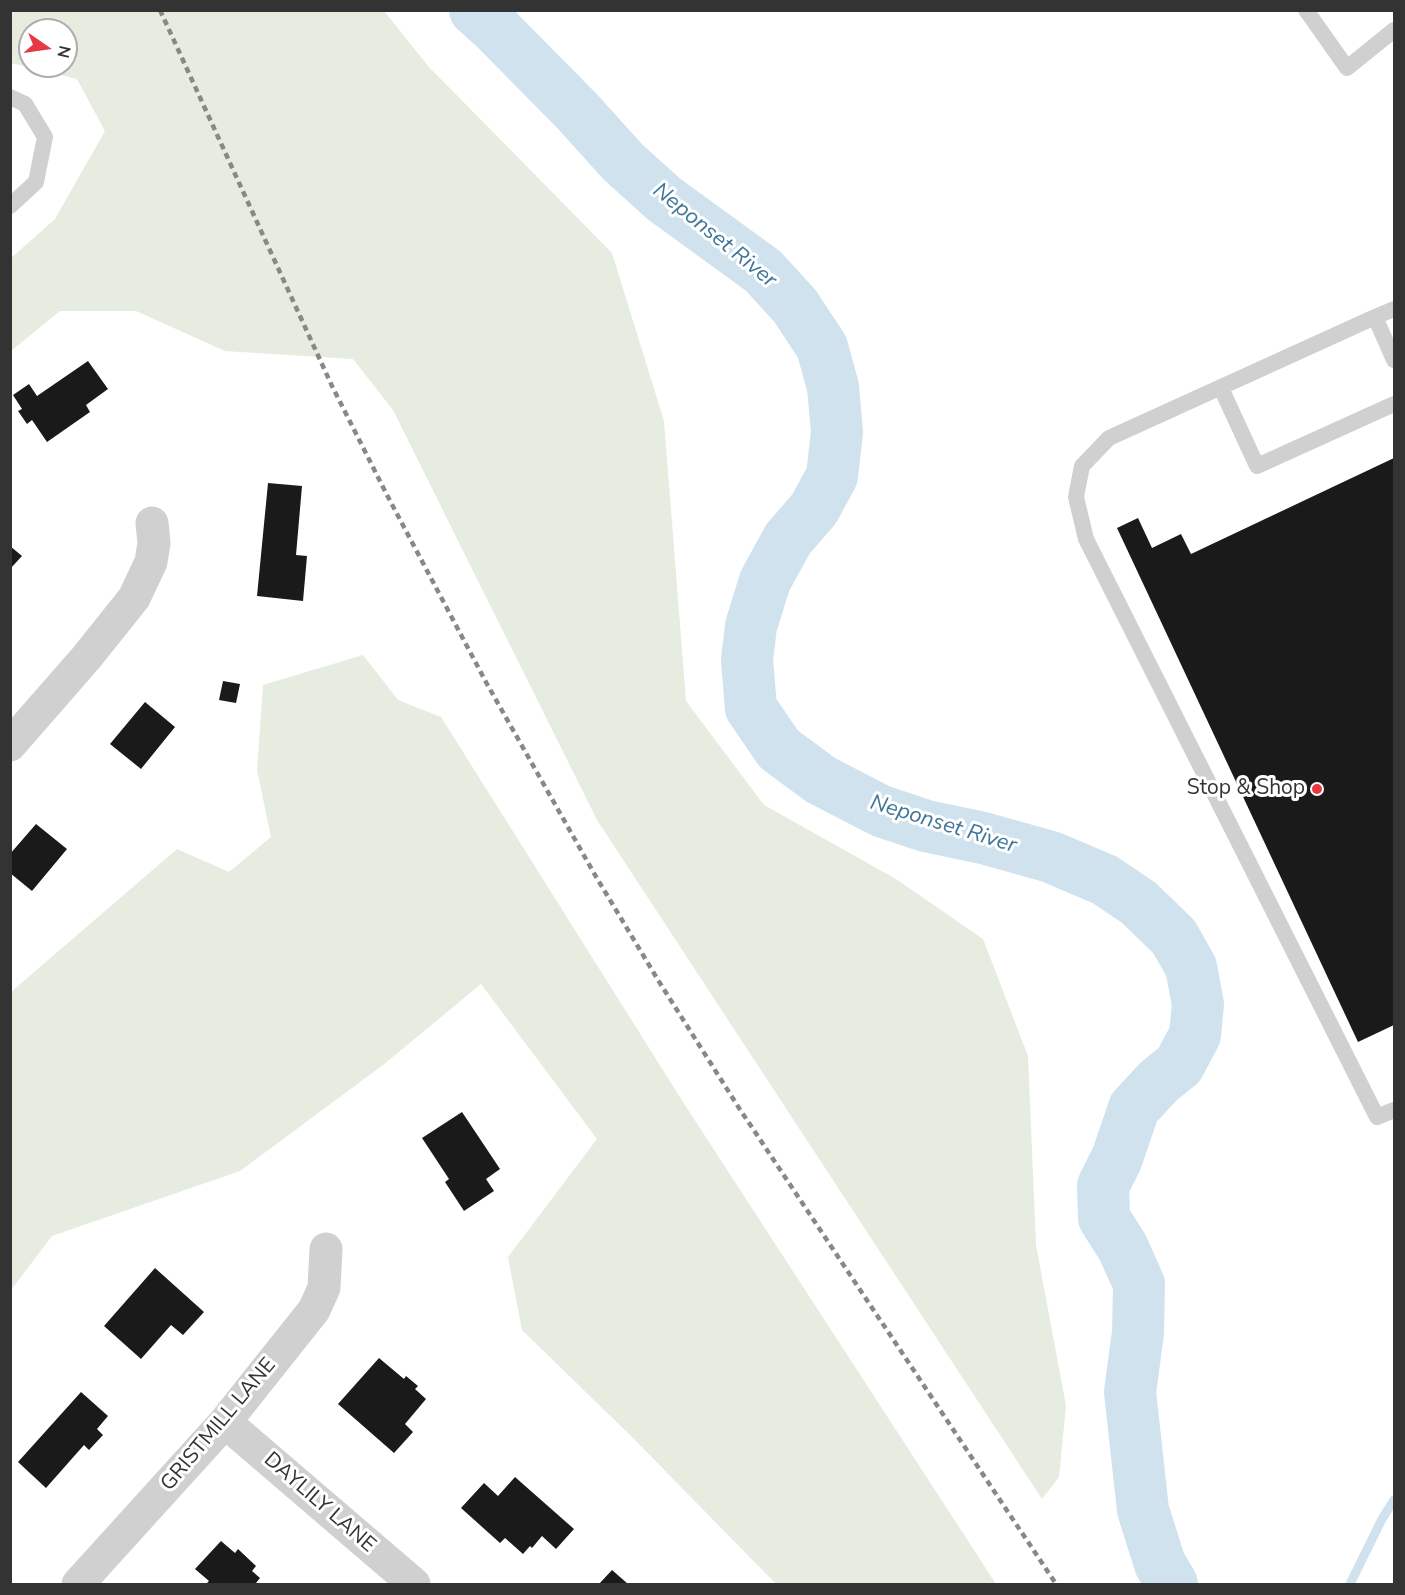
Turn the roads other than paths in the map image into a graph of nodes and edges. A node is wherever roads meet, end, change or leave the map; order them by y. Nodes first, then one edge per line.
1 (1306, 10) edge
2 (1395, 30) edge
3 (10, 97) edge
4 (10, 206) edge
5 (1395, 309) edge
6 (1375, 317) junction
7 (1395, 360) edge
8 (1221, 388) junction
9 (1395, 404) edge
10 (152, 523) dead end
11 (10, 745) edge
12 (1395, 1110) edge
13 (326, 1249) dead end
14 (225, 1422) junction
15 (78, 1584) edge
16 (414, 1584) edge

1 - 2 lane
3 - 4 lane
5 - 6 lane
6 - 7 lane
6 - 8 lane
8 - 9 lane
8 - 12 lane
10 - 11 street
13 - 14 street, GRISTMILL LANE
14 - 15 street, GRISTMILL LANE
14 - 16 street, DAYLILY LANE

